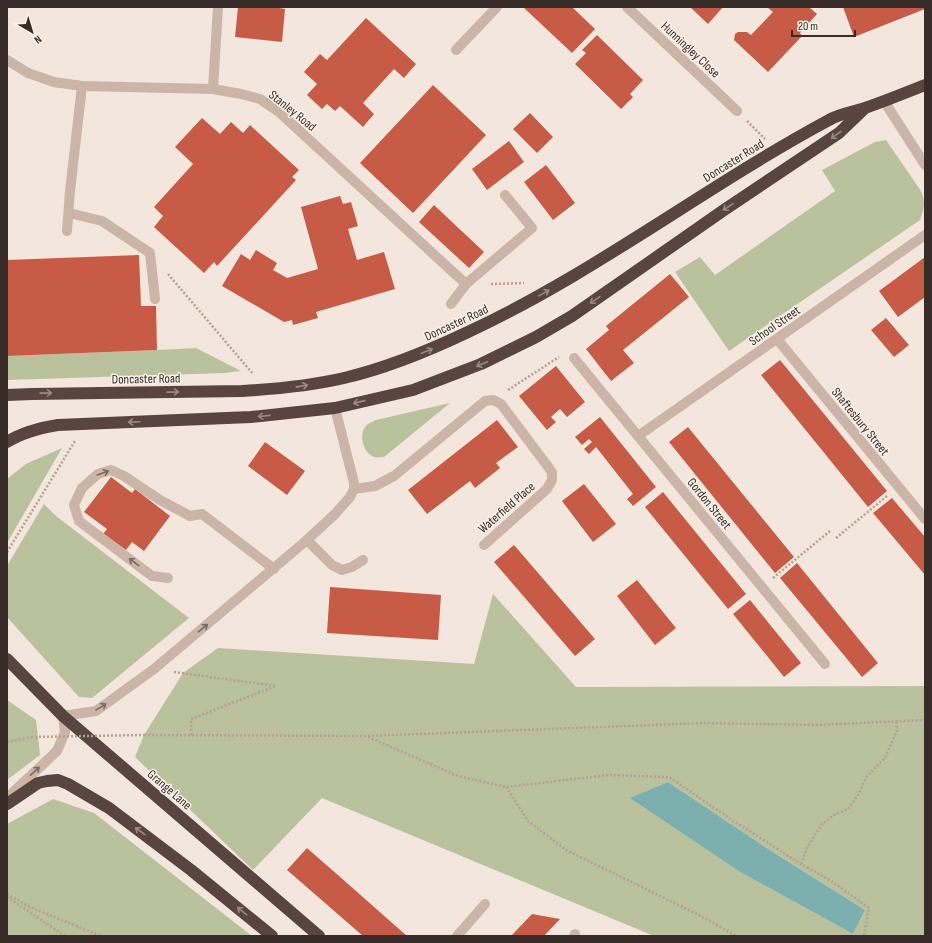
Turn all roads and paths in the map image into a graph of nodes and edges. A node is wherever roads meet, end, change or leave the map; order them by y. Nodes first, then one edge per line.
1 (218, 7) edge
2 (497, 7) edge
3 (627, 7) edge
4 (456, 50) dead end
5 (7, 60) edge
6 (925, 85) edge
7 (82, 86) junction
8 (213, 90) junction
9 (884, 101) junction
10 (864, 108) junction
11 (737, 111) dead end
12 (925, 165) edge
13 (505, 196) dead end
14 (69, 213) junction
15 (67, 231) dead end
16 (925, 236) edge
17 (150, 253) junction
18 (525, 283) dead end
19 (466, 284) junction
20 (154, 299) dead end
21 (451, 304) dead end
22 (777, 338) junction
23 (574, 358) joint
24 (267, 390) junction
25 (7, 395) edge
26 (493, 400) junction
27 (335, 408) junction
28 (86, 423) junction
29 (638, 436) junction
30 (7, 442) edge
31 (898, 486) junction
32 (354, 489) junction
33 (925, 519) edge
34 (830, 531) dead end
35 (836, 538) dead end
36 (307, 540) junction
37 (484, 544) dead end
38 (7, 552) edge
39 (362, 560) dead end
40 (274, 569) junction
41 (168, 578) dead end
42 (762, 587) junction
43 (7, 659) edge
44 (825, 664) dead end
45 (154, 669) junction
46 (63, 716) junction
47 (925, 720) edge
48 (896, 722) junction
49 (191, 735) junction
50 (366, 736) junction
51 (7, 742) edge
52 (506, 787) junction
53 (7, 798) edge
54 (7, 804) edge
55 (801, 864) junction
56 (7, 894) edge
57 (7, 897) edge
58 (485, 904) dead end
59 (65, 936) edge
60 (101, 936) edge
61 (272, 936) edge
62 (319, 936) edge
63 (458, 936) edge
64 (736, 936) edge
65 (864, 936) edge

1 - 8 street
2 - 4 street
3 - 11 street, Hunningley Close
5 - 7 street, Stanley Road
6 - 9 highway, Doncaster Road
7 - 8 street, Stanley Road
7 - 14 street
8 - 19 street, Stanley Road
9 - 10 highway, Doncaster Road
9 - 12 street
24 -> 10 highway, Doncaster Road
10 -> 27 highway, Doncaster Road
13 - 19 street
14 - 15 street
14 - 17 street
16 - 22 street, School Street
17 - 20 street
17 - 24 path
18 - 19 path
19 - 21 street
22 - 29 street, School Street
22 - 31 street, Shaftesbury Street
23 - 26 path
23 - 29 street, Gordon Street
25 -> 24 highway, Doncaster Road
26 - 32 street
26 - 37 street, Waterfield Place
27 -> 28 highway, Doncaster Road
27 - 32 street
28 - 30 highway, Doncaster Road
28 - 38 path
29 - 42 street, Gordon Street
31 - 33 street, Shaftesbury Street
31 - 35 path
32 - 36 street
34 - 42 path
36 - 39 street
36 - 40 street
41 -> 40 street
45 -> 40 street
42 - 44 street, Gordon Street
43 - 46 highway, Grange Lane
46 -> 45 street
45 - 49 path
53 -> 46 street
46 - 62 highway, Grange Lane
47 - 48 path
48 - 50 path
48 - 55 path
49 - 50 path
49 - 51 path, bridge
50 - 52 path
52 - 55 path
52 - 64 path
61 -> 54 highway
55 - 65 path
56 - 60 path
57 - 59 path
58 - 63 street

